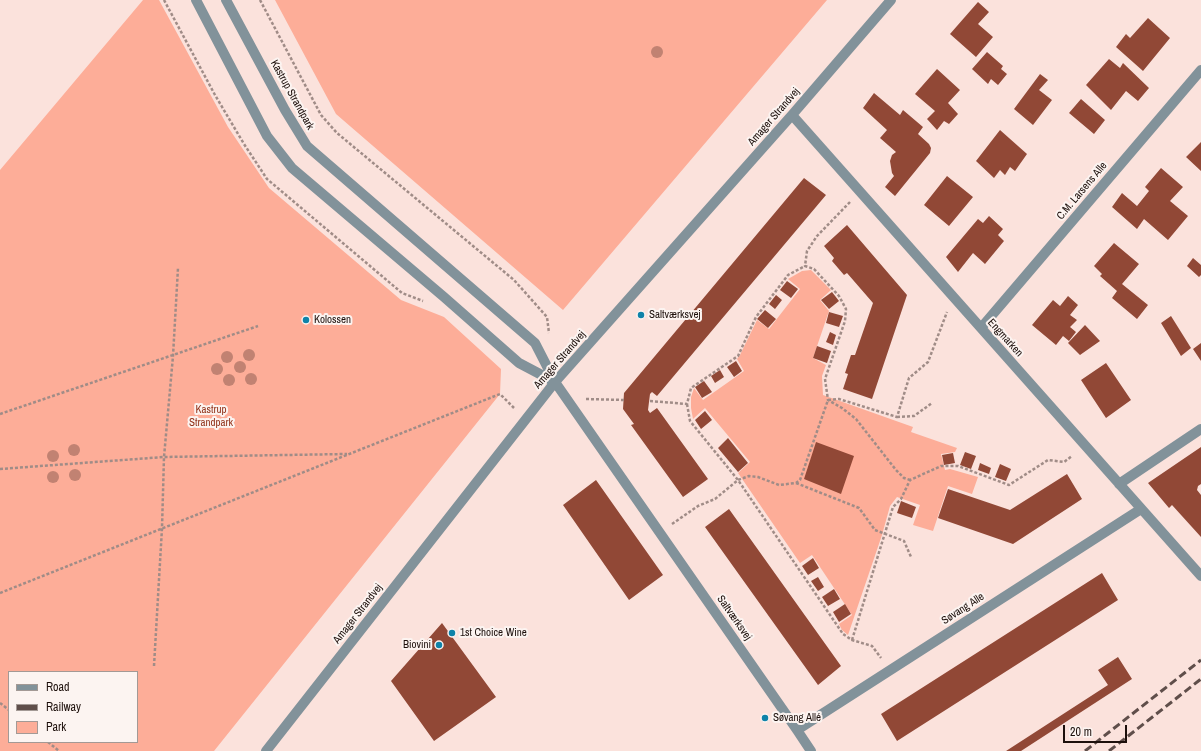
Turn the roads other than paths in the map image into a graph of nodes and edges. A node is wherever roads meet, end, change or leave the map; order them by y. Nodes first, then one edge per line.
1 (196, 0) edge
2 (226, 0) edge
3 (891, 0) edge
4 (1201, 70) edge
5 (792, 115) junction
6 (981, 328) junction
7 (555, 382) junction
8 (1201, 429) edge
9 (1119, 484) junction
10 (1141, 509) junction
11 (1201, 576) edge
12 (797, 730) junction
13 (266, 751) edge
14 (811, 751) edge

1 - 7 street
2 - 7 street, Kastrup Strandpark
3 - 5 street, Amager Strandvej
4 - 6 street, C.M. Larsens Alle
5 - 6 street, Engmarken
5 - 7 street, Amager Strandvej
6 - 9 street, Engmarken
7 - 12 street, Saltværksvej
7 - 13 street, Amager Strandvej
8 - 9 street
9 - 10 street, Engmarken
10 - 11 street, Engmarken
10 - 12 street, Søvang Alle
12 - 14 street, Saltværksvej

